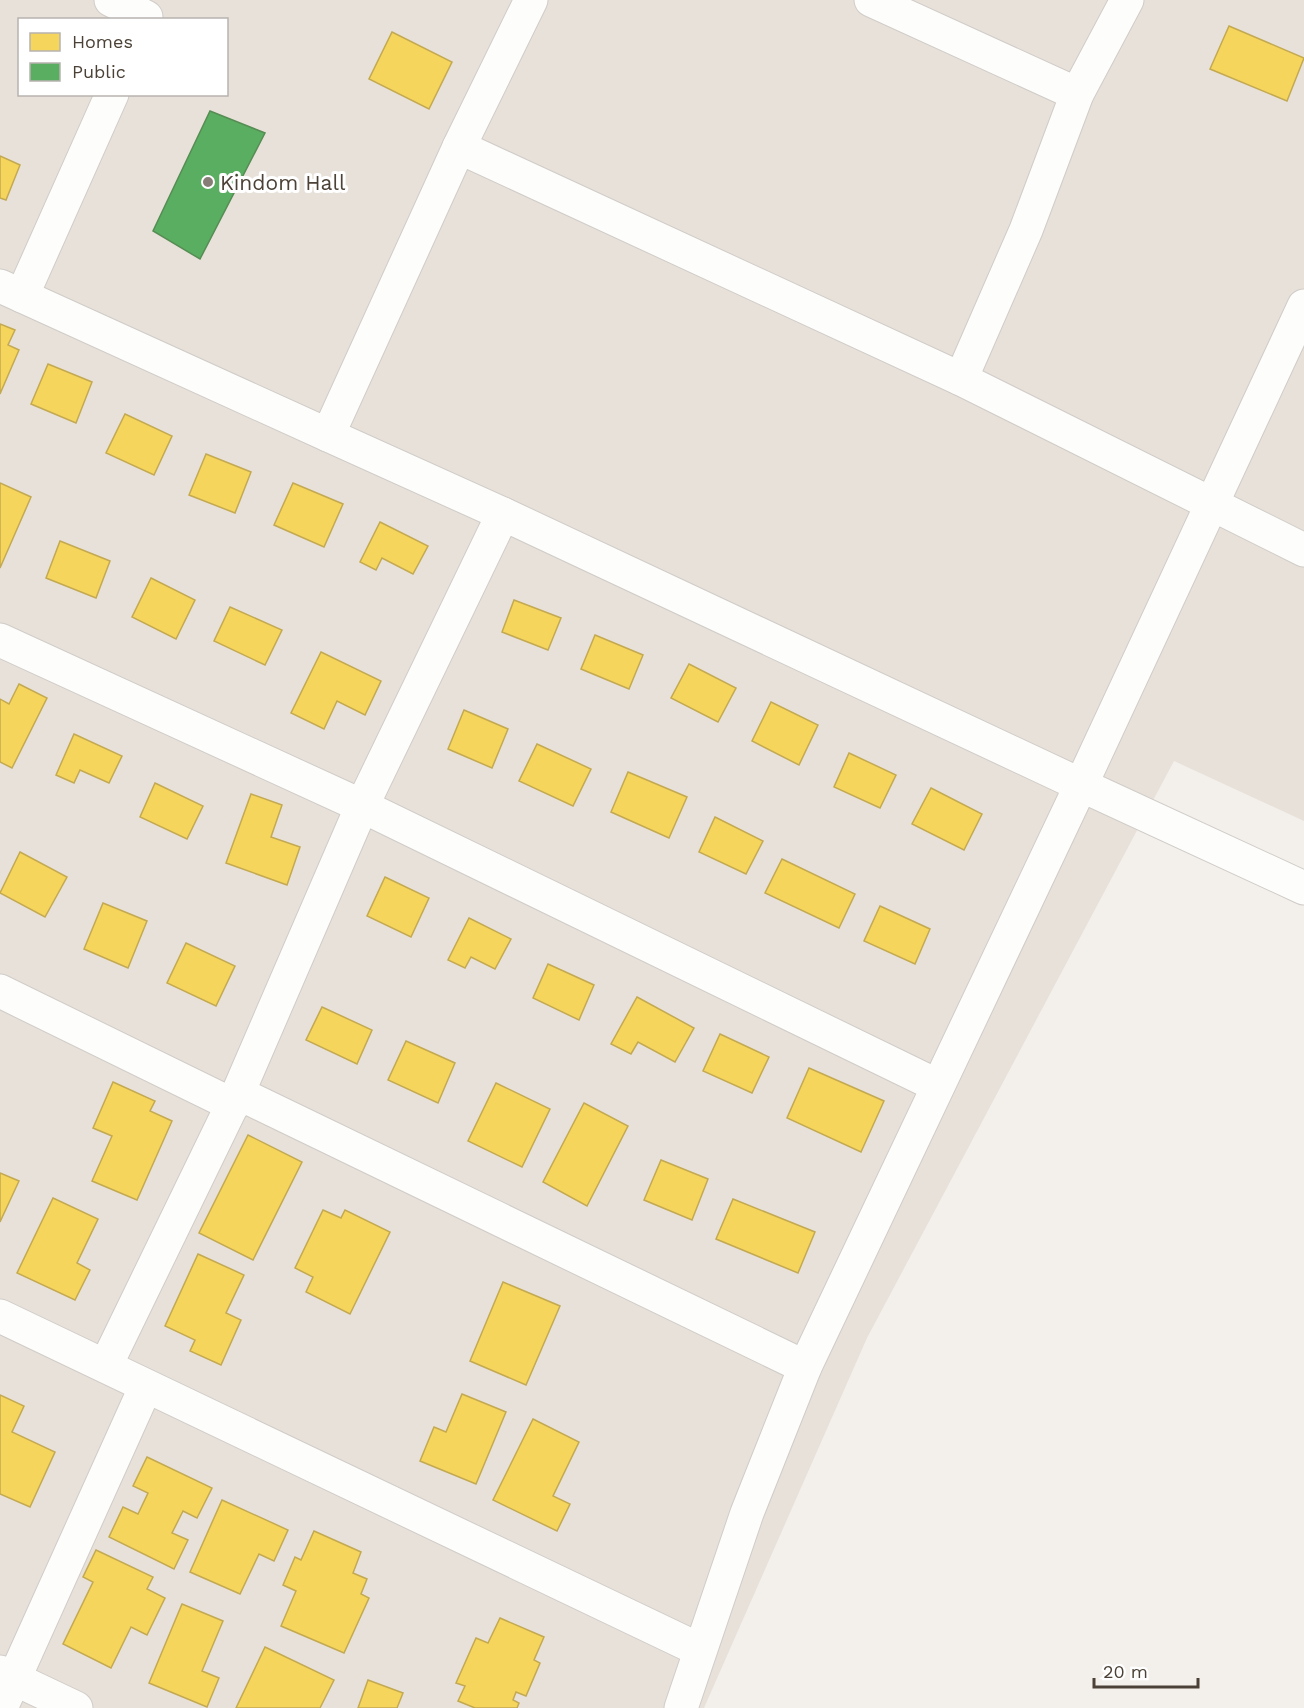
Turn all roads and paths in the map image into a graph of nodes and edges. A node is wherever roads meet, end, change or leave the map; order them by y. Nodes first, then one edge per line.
1 (111, 0) edge
2 (531, 0) edge
3 (871, 0) edge
4 (1127, 0) edge
5 (148, 12) edge
6 (1077, 94) junction
7 (111, 96) edge
8 (459, 147) junction
9 (11, 291) edge
10 (1304, 306) edge
11 (961, 379) junction
12 (328, 435) junction
13 (1211, 506) junction
14 (502, 514) junction
15 (1304, 550) edge
16 (0, 640) edge
17 (1081, 785) junction
18 (362, 806) junction
19 (1304, 888) edge
20 (0, 991) edge
21 (936, 1085) junction
22 (235, 1099) junction
23 (0, 1317) edge
24 (106, 1365) junction
25 (805, 1367) junction
26 (146, 1386) junction
27 (700, 1650) junction
28 (7, 1675) edge
29 (1, 1708) edge
30 (76, 1708) edge
31 (681, 1708) edge

1 - 5 street
2 - 8 street
3 - 6 street
4 - 6 street
6 - 11 street
7 - 9 street
8 - 11 street
8 - 12 street
9 - 12 street
10 - 13 street
11 - 13 street
12 - 14 street
13 - 15 street
13 - 17 street
14 - 17 street
14 - 18 street
16 - 18 street
17 - 19 street
17 - 21 street
18 - 21 street
18 - 22 street
20 - 22 street
21 - 25 street
22 - 24 street
22 - 25 street
23 - 24 street
24 - 26 street
25 - 27 street
26 - 27 street
26 - 28 street
27 - 31 street
28 - 29 street
28 - 30 street

